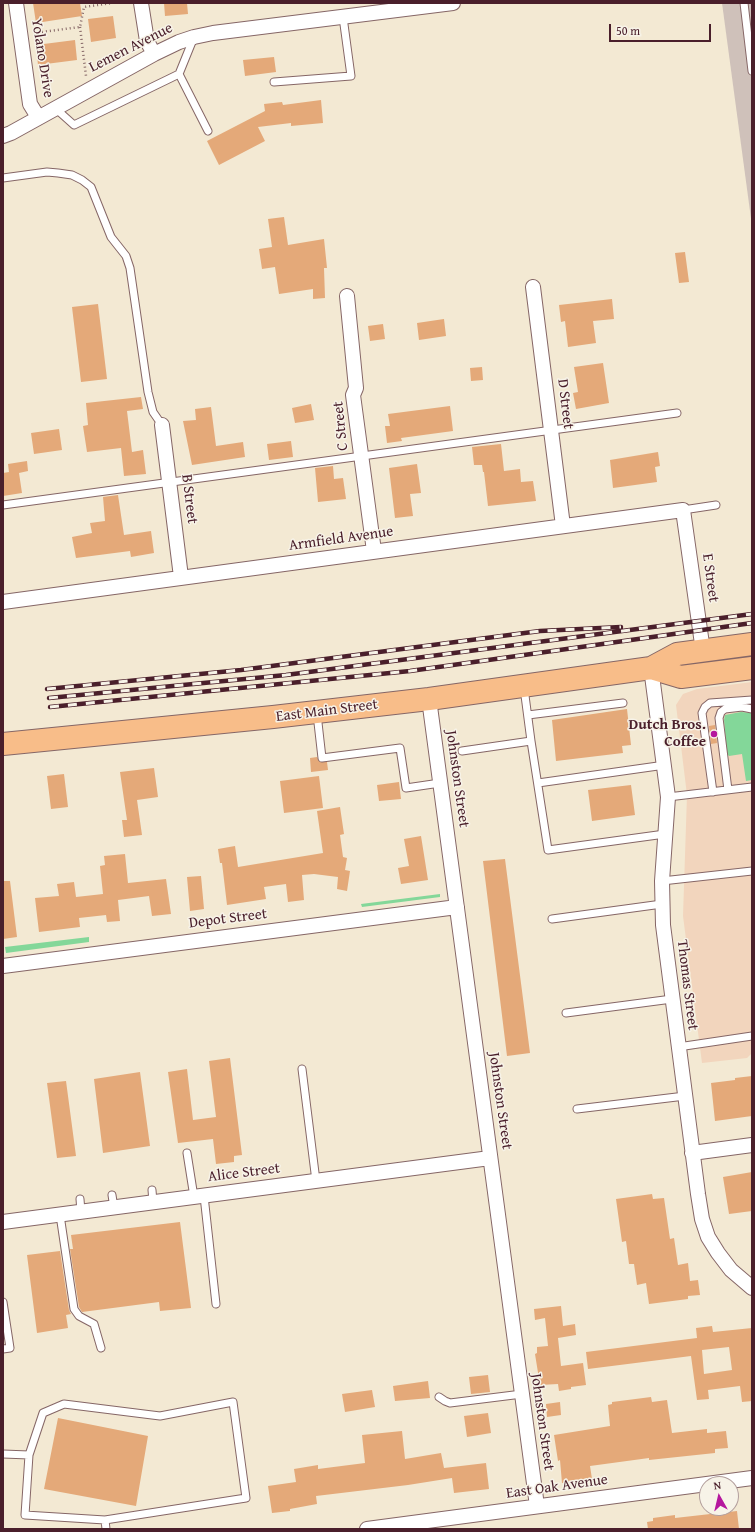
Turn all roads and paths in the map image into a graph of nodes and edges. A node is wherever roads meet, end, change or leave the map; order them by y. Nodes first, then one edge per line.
1 (16, 3) edge
2 (84, 3) edge
3 (112, 3) edge
4 (141, 3) edge
5 (453, 3) edge
6 (744, 3) edge
7 (84, 7) junction
8 (343, 17) junction
9 (80, 27) junction
10 (33, 33) dead end
11 (194, 37) junction
12 (154, 54) junction
13 (752, 71) edge
14 (179, 74) junction
15 (86, 77) dead end
16 (274, 82) dead end
17 (55, 108) junction
18 (38, 117) junction
19 (208, 131) dead end
20 (3, 136) edge
21 (3, 178) edge
22 (533, 287) dead end
23 (347, 296) dead end
24 (677, 413) dead end
25 (162, 426) joint
26 (551, 430) junction
27 (361, 456) junction
28 (170, 482) junction
29 (3, 505) edge
30 (716, 505) dead end
31 (683, 510) junction
32 (563, 526) junction
33 (374, 551) junction
34 (181, 578) junction
35 (3, 602) edge
36 (752, 644) edge
37 (703, 651) junction
38 (651, 668) junction
39 (752, 668) edge
40 (523, 686) junction
41 (429, 699) junction
42 (752, 700) edge
43 (623, 702) dead end
44 (752, 709) edge
45 (316, 712) junction
46 (528, 714) junction
47 (532, 741) junction
48 (3, 744) edge
49 (462, 751) dead end
50 (665, 765) junction
51 (440, 783) junction
52 (538, 783) junction
53 (752, 787) edge
54 (728, 790) junction
55 (713, 792) junction
56 (668, 797) junction
57 (665, 834) junction
58 (752, 871) edge
59 (662, 881) junction
60 (662, 904) junction
61 (457, 907) junction
62 (552, 919) dead end
63 (3, 966) edge
64 (672, 1000) junction
65 (566, 1013) dead end
66 (752, 1036) edge
67 (678, 1047) junction
68 (302, 1069) dead end
69 (684, 1096) junction
70 (577, 1109) dead end
71 (752, 1145) edge
72 (188, 1153) dead end
73 (692, 1154) junction
74 (490, 1158) junction
75 (316, 1181) junction
76 (199, 1196) junction
77 (60, 1215) junction
78 (3, 1222) edge
79 (752, 1288) edge
80 (3, 1302) edge
81 (216, 1304) dead end
82 (101, 1348) dead end
83 (3, 1349) edge
84 (522, 1394) junction
85 (439, 1397) dead end
86 (3, 1454) edge
87 (29, 1455) junction
88 (752, 1478) edge
89 (537, 1506) junction
90 (105, 1520) junction
91 (407, 1526) edge
92 (106, 1529) edge
93 (367, 1529) edge

1 - 18 street, Yolano Drive
2 - 7 path
3 - 7 path
4 - 12 street
5 - 8 street, Lemen Avenue
6 - 13 lane
7 - 9 path
8 - 11 street, Lemen Avenue
8 - 16 lane
9 - 10 path
9 - 15 path
11 - 12 street, Lemen Avenue
11 - 14 lane
12 - 17 street, Lemen Avenue
14 - 17 lane
14 - 19 lane
17 - 18 street, Lemen Avenue
18 - 20 street, Lemen Avenue
21 - 25 lane
22 - 26 street, D Street
23 - 27 street, C Street
24 - 26 lane
25 - 28 street, B Street
26 - 27 lane
26 - 32 street, D Street
27 - 28 lane
27 - 33 street, C Street
28 - 29 lane
28 - 34 street, B Street
30 - 31 lane
31 - 32 street, Armfield Avenue
31 - 37 street, E Street
32 - 33 street, Armfield Avenue
33 - 34 street, Armfield Avenue
34 - 35 street, Armfield Avenue
36 - 37 main road, East Main Street
37 - 38 main road, East Main Street
38 - 39 main road, East Main Street
38 - 40 main road, East Main Street
38 - 50 street, Thomas Street
40 - 41 main road, East Main Street
40 - 46 lane
41 - 45 main road, East Main Street
41 - 51 street, Johnston Street
42 - 55 lane
43 - 46 lane
44 - 54 lane
45 - 48 main road, East Main Street
45 - 51 lane
46 - 47 lane
47 - 49 lane
47 - 52 lane
50 - 52 lane
50 - 56 street, Thomas Street
51 - 61 street, Johnston Street
52 - 57 lane
53 - 54 lane
54 - 55 lane
55 - 56 lane
56 - 57 street, Thomas Street
57 - 59 street, Thomas Street
58 - 59 lane
59 - 60 street, Thomas Street
60 - 62 lane
60 - 64 street, Thomas Street
61 - 63 street, Depot Street
61 - 74 street, Johnston Street
64 - 65 lane
64 - 67 street, Thomas Street
66 - 67 lane
67 - 69 street, Thomas Street
68 - 75 lane
69 - 70 lane
69 - 73 street, Thomas Street
71 - 73 street
72 - 76 lane
73 - 79 street, Thomas Street
74 - 75 street, Alice Street
74 - 84 street, Johnston Street
75 - 76 street, Alice Street
76 - 77 street, Alice Street
76 - 81 lane
77 - 78 street, Alice Street
77 - 82 lane
80 - 83 lane
84 - 85 lane
84 - 89 street, Johnston Street
86 - 87 lane
87 - 90 lane
87 - 90 lane
88 - 89 street, East Oak Avenue
89 - 91 street, East Oak Avenue
90 - 92 lane
91 - 93 street, East Oak Avenue

